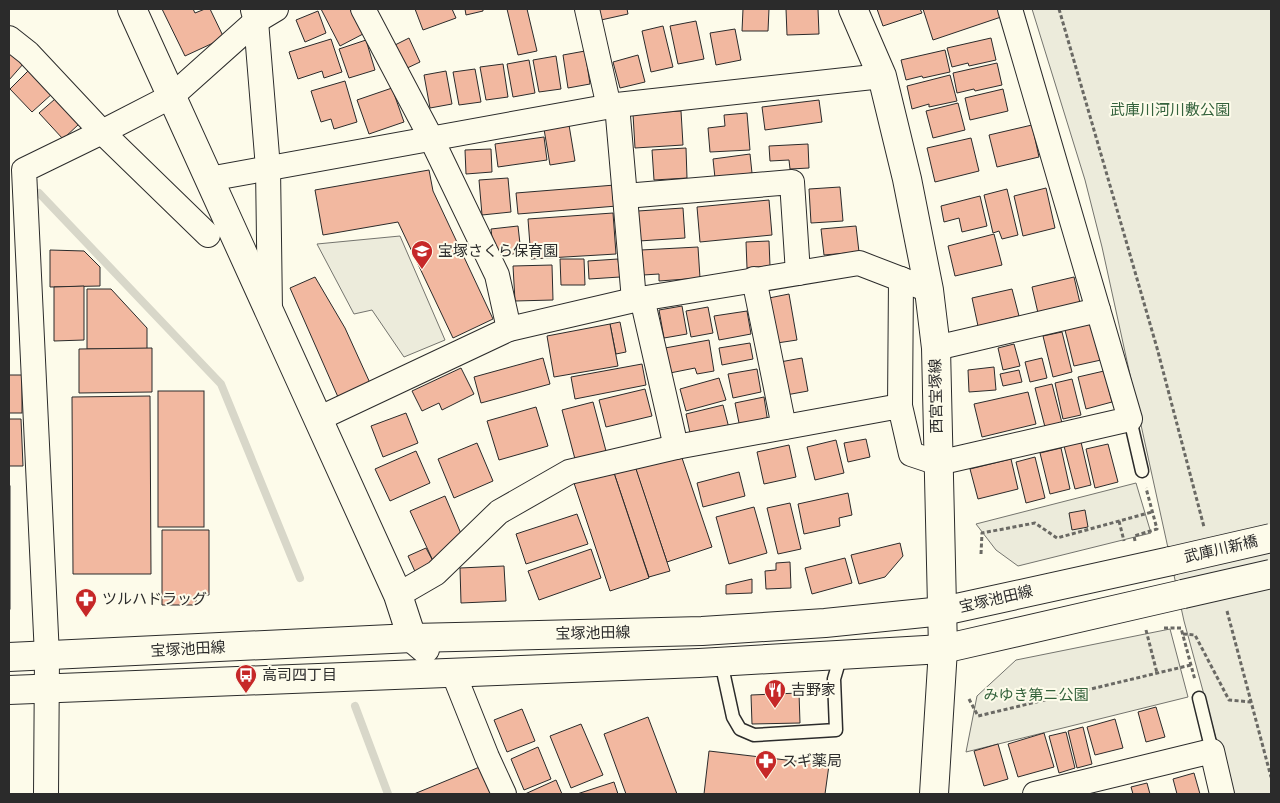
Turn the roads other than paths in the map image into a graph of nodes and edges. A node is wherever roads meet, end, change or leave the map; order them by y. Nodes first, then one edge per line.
1 (132, 9) edge
2 (363, 9) edge
3 (587, 9) edge
4 (853, 9) edge
5 (1010, 9) edge
6 (262, 13) edge
7 (9, 38) edge
8 (882, 76) junction
9 (172, 96) junction
10 (613, 106) junction
11 (102, 132) junction
12 (431, 138) junction
13 (268, 168) junction
14 (209, 179) junction
15 (625, 196) junction
16 (208, 235) dead end
17 (798, 273) junction
18 (754, 279) junction
19 (901, 279) junction
20 (929, 290) junction
21 (638, 299) junction
22 (1098, 310) junction
23 (270, 315) junction
24 (510, 330) junction
25 (936, 348) junction
26 (900, 406) junction
27 (318, 419) junction
28 (1130, 419) junction
29 (784, 427) junction
30 (676, 447) junction
31 (938, 463) junction
32 (1142, 471) road end
33 (1271, 538) edge
34 (1171, 561) joint
35 (1271, 574) edge
36 (398, 595) junction
37 (943, 611) junction
38 (412, 638) junction
39 (943, 649) junction
40 (841, 655) junction
41 (47, 656) junction
42 (9, 657) edge
43 (721, 662) junction
44 (453, 672) junction
45 (47, 688) junction
46 (9, 690) edge
47 (1199, 698) road end
48 (1212, 751) junction
49 (46, 794) edge
50 (504, 794) edge
51 (934, 794) edge
52 (1035, 794) edge
53 (1222, 794) edge

1 - 9 street
2 - 12 street
3 - 10 street
4 - 8 street, 西宮宝塚線
5 - 22 street
6 - 9 street
6 - 13 street
7 - 11 street
8 - 10 street
8 - 20 street, 西宮宝塚線
9 - 11 street
9 - 14 street
10 - 12 street
10 - 15 street
11 - 16 street
11 - 41 street
12 - 13 street
12 - 24 street
13 - 14 street
13 - 23 street
14 - 23 street
15 - 17 street
15 - 21 street
17 - 18 street
17 - 19 street
18 - 21 street
18 - 29 street
19 - 20 street
19 - 26 street
20 - 25 street, 西宮宝塚線
21 - 24 street
21 - 30 street
22 - 25 street
22 - 28 street
23 - 27 street
24 - 27 street
25 - 31 street, 西宮宝塚線
26 - 29 street
26 - 31 street
27 - 36 street
28 - 31 street
28 - 32 lane
29 - 30 street
30 - 36 street
31 - 37 street, 西宮宝塚線
33 - 34 street, 武庫川新橋, bridge
34 - 37 street, 宝塚池田線
35 - 39 street, bridge
36 - 38 street
37 - 38 street, 宝塚池田線
37 - 39 street, 西宮宝塚線
38 - 41 street, 宝塚池田線
38 - 44 street
39 - 40 street
39 - 51 street, 西宮宝塚線
40 - 43 street
40 - 43 lane
41 - 42 street, 宝塚池田線
41 - 45 street
43 - 44 street
44 - 45 street
44 - 50 street
45 - 46 street
45 - 49 street
47 - 48 lane
48 - 52 street
48 - 53 street

